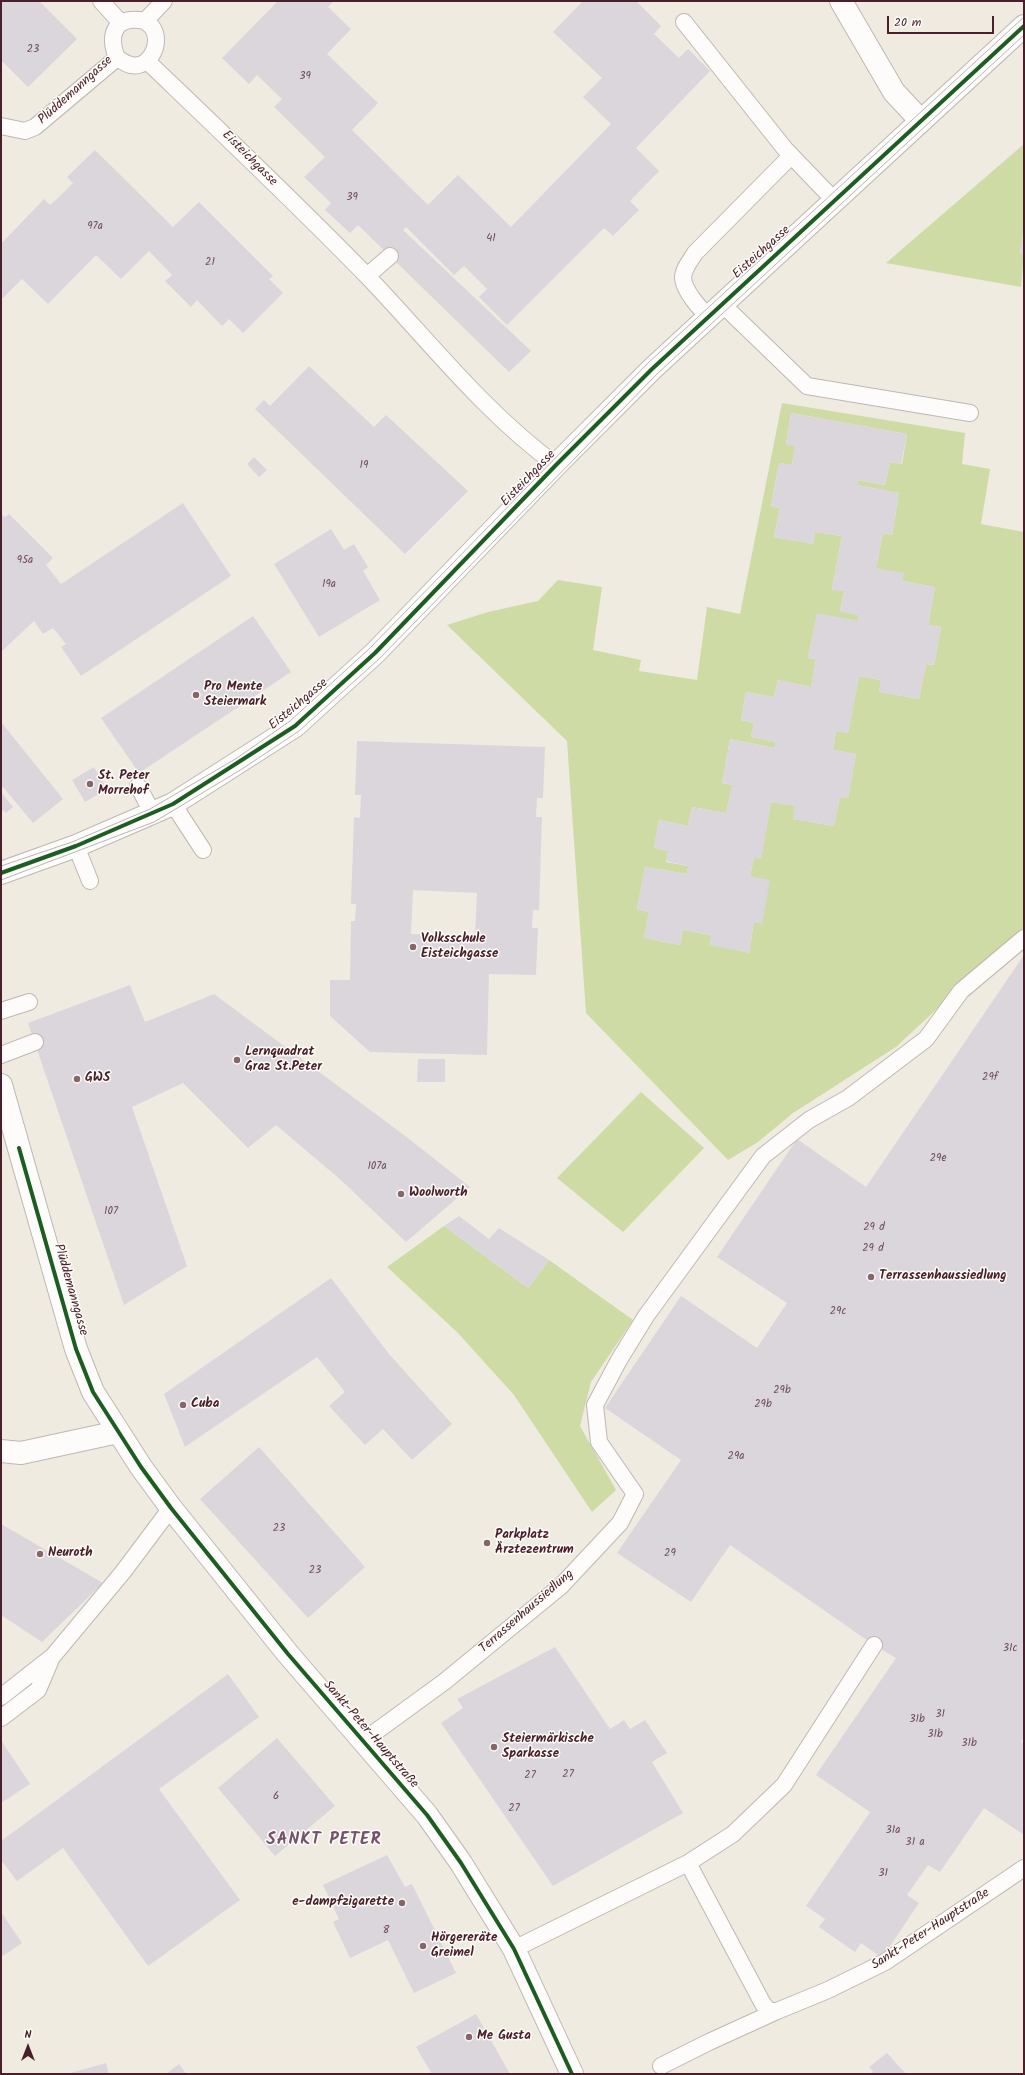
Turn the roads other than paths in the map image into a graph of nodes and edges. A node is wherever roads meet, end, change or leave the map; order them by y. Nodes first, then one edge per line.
1 (101, 1) edge
2 (164, 1) edge
3 (841, 1) edge
4 (145, 21) junction
5 (684, 22) dead end
6 (121, 23) junction
7 (1024, 26) edge
8 (116, 58) junction
9 (147, 60) junction
10 (921, 121) junction
11 (1, 126) edge
12 (792, 156) junction
13 (836, 201) junction
14 (390, 256) dead end
15 (367, 276) junction
16 (715, 310) junction
17 (970, 413) dead end
18 (556, 465) junction
19 (138, 786) dead end
20 (173, 804) junction
21 (153, 814) junction
22 (76, 846) junction
23 (203, 850) dead end
24 (1, 873) edge
25 (90, 881) dead end
26 (1024, 938) edge
27 (29, 1002) dead end
28 (1, 1011) edge
29 (35, 1042) dead end
30 (1, 1055) edge
31 (1, 1085) edge
32 (118, 1432) junction
33 (1, 1451) edge
34 (171, 1508) junction
35 (874, 1645) dead end
36 (52, 1656) junction
37 (1, 1697) edge
38 (1, 1718) edge
39 (363, 1741) junction
40 (688, 1864) junction
41 (1024, 1868) edge
42 (514, 1949) junction
43 (777, 2011) junction
44 (661, 2066) dead end
45 (572, 2074) edge

1 - 6 lane
2 - 4 lane
3 - 10 street
4 - 6 lane
4 - 9 lane
5 - 12 lane
6 - 8 lane, Plüddemanngasse
7 - 10 street, Eisteichgasse
8 - 9 lane
8 - 11 lane, Plüddemanngasse
9 - 15 lane, Eisteichgasse
10 - 13 street, Eisteichgasse
12 - 13 lane
12 - 16 lane
13 - 16 street, Eisteichgasse
14 - 15 lane
15 - 18 lane, Eisteichgasse
16 - 17 lane
16 - 18 street, Eisteichgasse
18 - 20 street, Eisteichgasse
19 - 21 lane
20 - 21 street, Eisteichgasse
20 - 23 lane
21 - 22 street, Eisteichgasse
22 - 24 street, Eisteichgasse
22 - 25 lane
26 - 39 lane, Terrassenhaussiedlung
27 - 28 lane
29 - 30 lane
31 - 32 street, Plüddemanngasse
32 - 33 street
32 - 34 street, Sankt-Peter-Hauptstraße
34 - 36 lane
34 - 39 street, Sankt-Peter-Hauptstraße
35 - 40 lane
36 - 37 lane
36 - 38 lane
39 - 42 street, Sankt-Peter-Hauptstraße
40 - 42 lane
40 - 43 lane
41 - 43 lane, Sankt-Peter-Hauptstraße
42 - 45 street, Sankt-Peter-Hauptstraße
43 - 44 lane, Sankt-Peter-Hauptstraße

